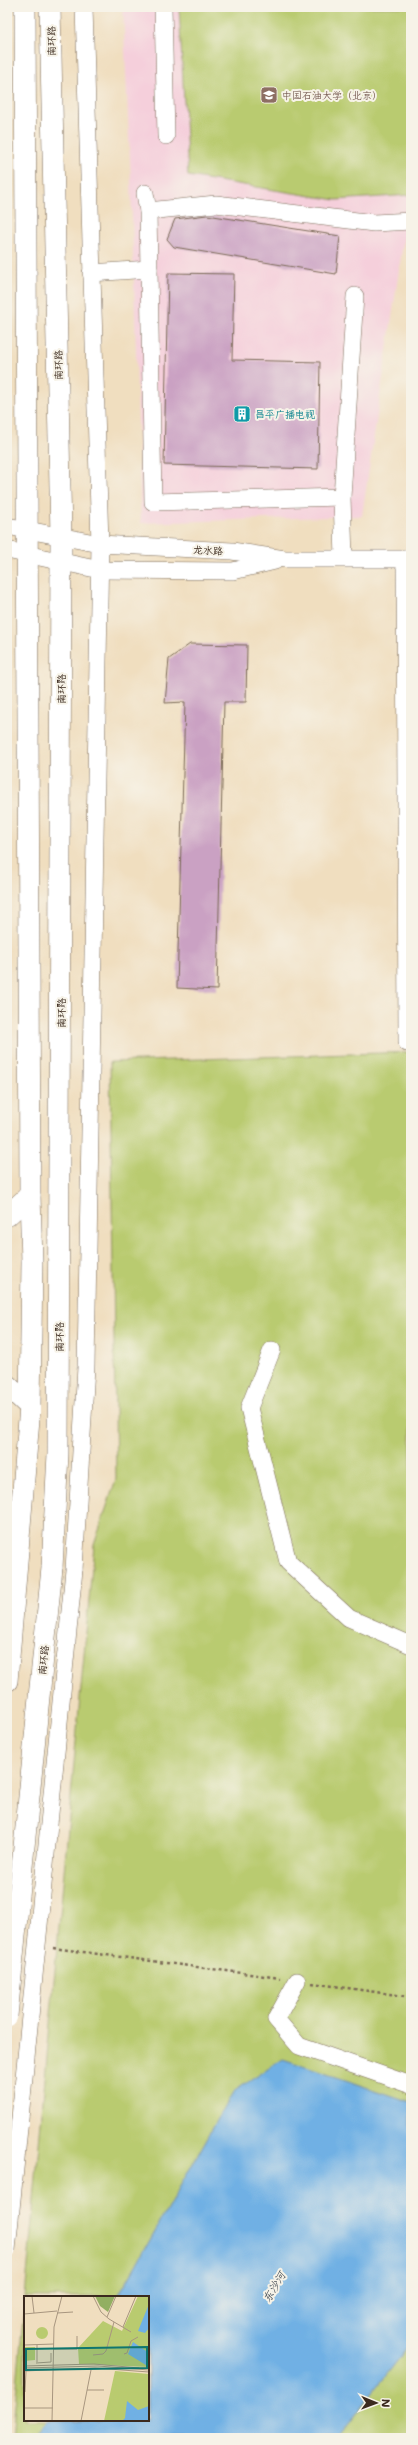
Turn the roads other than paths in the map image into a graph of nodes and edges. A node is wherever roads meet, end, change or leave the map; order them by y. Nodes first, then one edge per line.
1 (25, 7) edge
2 (50, 7) edge
3 (84, 7) edge
4 (163, 7) edge
5 (166, 136) dead end
6 (145, 193) dead end
7 (148, 211) junction
8 (411, 221) edge
9 (149, 269) junction
10 (91, 273) junction
11 (355, 296) dead end
12 (342, 497) junction
13 (17, 528) edge
14 (61, 536) junction
15 (100, 544) junction
16 (7, 550) edge
17 (27, 554) junction
18 (344, 558) junction
19 (285, 559) junction
20 (408, 559) edge
21 (61, 562) junction
22 (100, 570) junction
23 (411, 1043) edge
24 (30, 1195) junction
25 (7, 1216) edge
26 (272, 1350) dead end
27 (7, 1386) edge
28 (30, 1407) junction
29 (411, 1645) edge
30 (7, 1681) edge
31 (297, 1981) road end
32 (7, 2016) edge
33 (411, 2085) edge
34 (7, 2250) edge

1 - 13 main road
2 - 14 main road, 南环路
3 - 10 street
4 - 5 street
6 - 7 street
7 - 8 street
7 - 9 street
9 - 10 street
9 - 12 street
10 - 15 street
11 - 12 street
12 - 18 street
13 - 14 street, 龙水路
13 - 17 main road
14 - 15 street, 龙水路
14 - 21 main road, 南环路
15 - 19 street, 龙水路
15 - 22 street
16 - 17 street
17 - 21 street
17 - 24 main road
18 - 19 street, 龙水路
18 - 20 street, 龙水路
19 - 22 street
20 - 23 street
21 - 22 street
21 - 32 main road, 南环路, bridge
22 - 34 street, bridge
24 - 25 main road
24 - 28 main road
26 - 29 street
27 - 28 main road
28 - 30 main road
31 - 33 street

